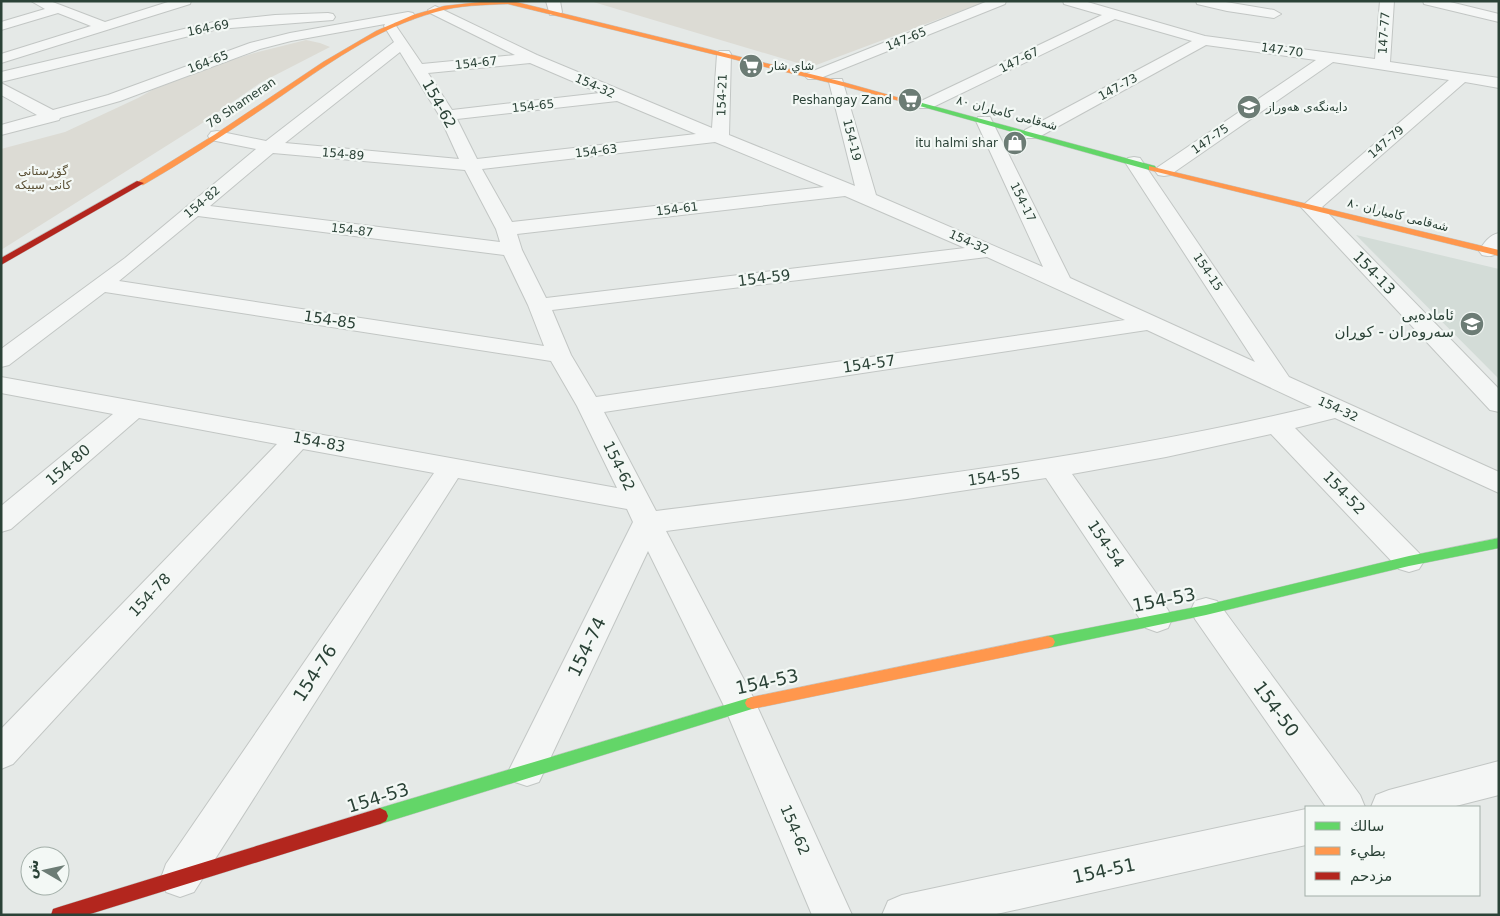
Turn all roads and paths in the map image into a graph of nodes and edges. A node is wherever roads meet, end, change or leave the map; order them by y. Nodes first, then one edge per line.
1 (185, 1) edge
2 (1000, 1) edge
3 (1069, 1) edge
4 (1202, 1) edge
5 (1387, 1) edge
6 (1429, 1) edge
7 (31, 2) edge
8 (508, 2) edge
9 (1124, 3) dead end
10 (554, 6) edge
11 (1275, 7) edge
12 (59, 9) junction
13 (1096, 10) junction
14 (427, 12) junction
15 (1112, 15) junction
16 (1499, 18) edge
17 (1, 26) edge
18 (104, 26) junction
19 (391, 26) junction
20 (1204, 40) junction
21 (402, 43) junction
22 (1264, 48) junction
23 (724, 54) junction
24 (1330, 57) junction
25 (532, 58) junction
26 (1, 61) edge
27 (1382, 65) junction
28 (419, 69) junction
29 (22, 72) junction
30 (813, 76) junction
31 (1, 77) edge
32 (1461, 78) junction
33 (837, 82) junction
34 (1499, 83) edge
35 (1, 88) edge
36 (619, 96) junction
37 (925, 105) junction
38 (447, 115) junction
39 (53, 117) junction
40 (984, 121) junction
41 (1, 130) edge
42 (1031, 134) junction
43 (217, 136) junction
44 (720, 136) junction
45 (269, 148) junction
46 (1134, 162) junction
47 (471, 165) junction
48 (1164, 171) junction
49 (848, 190) junction
50 (867, 198) junction
51 (1311, 208) junction
52 (192, 210) junction
53 (509, 240) junction
54 (1496, 248) edge
55 (988, 251) junction
56 (1, 262) edge
57 (1061, 282) junction
58 (101, 285) junction
59 (539, 305) junction
60 (1149, 323) junction
61 (559, 356) junction
62 (1, 360) edge
63 (1282, 383) junction
64 (1, 385) edge
65 (1499, 404) edge
66 (589, 406) junction
67 (134, 409) junction
68 (1336, 409) junction
69 (1278, 425) junction
70 (298, 438) junction
71 (451, 468) junction
72 (1054, 469) junction
73 (1499, 483) edge
74 (641, 512) junction
75 (1, 522) edge
76 (1499, 543) edge
77 (1409, 561) junction
78 (1206, 610) junction
79 (1157, 619) junction
80 (740, 705) junction
81 (1, 753) edge
82 (527, 770) junction
83 (1499, 778) edge
84 (1346, 806) edge
85 (1393, 806) edge
86 (1305, 827) edge
87 (180, 878) junction
88 (70, 913) edge
89 (832, 915) edge
90 (902, 915) edge

1 - 18 street
2 - 30 street, 147-65
3 - 13 street, 147-70
4 - 11 street
5 - 27 street, 147-77
6 - 16 street
7 - 12 street
8 - 10 street, شەقامی کامیاران ٨٠
8 - 14 street, 78 Shameran
9 - 13 street
10 - 23 street, شەقامی کامیاران ٨٠
11 - 22 street
12 - 17 street
12 - 18 street
13 - 15 street, 147-70
14 - 19 street, 78 Shameran
14 - 25 street, 154-32
14 - 29 street, 164-69
14 - 39 street, 164-65
15 - 20 street, 147-70
15 - 37 street, 147-67
18 - 26 street
19 - 21 street, 154-62
19 - 43 street, 78 Shameran
20 - 22 street, 147-70
20 - 42 street, 147-73
21 - 28 street, 154-62
21 - 45 street, 154-82
22 - 24 street, 147-70
23 - 30 street, شەقامی کامیاران ٨٠
23 - 44 street, 154-21
24 - 27 street, 147-70
24 - 48 street, 147-75
25 - 28 street, 154-67
25 - 36 street, 154-32
26 - 29 street
27 - 32 street, 147-70
28 - 38 street, 154-62
29 - 31 street, 164-69
30 - 33 street, شەقامی کامیاران ٨٠
32 - 34 street, 147-70
32 - 51 street, 147-79
33 - 37 street, شەقامی کامیاران ٨٠
33 - 50 street, 154-19
35 - 39 street
36 - 38 street, 154-65
36 - 44 street, 154-32
37 - 40 street, شەقامی کامیاران ٨٠
38 - 47 street, 154-62
39 - 41 street, 164-65
40 - 42 street, شەقامی کامیاران ٨٠
40 - 57 street, 154-17
42 - 46 street, شەقامی کامیاران ٨٠
43 - 45 street, 154-89
43 - 56 street, 78 Shameran
44 - 47 street, 154-63
44 - 49 street, 154-32
45 - 47 street, 154-89
45 - 52 street, 154-82
46 - 48 street, شەقامی کامیاران ٨٠
46 - 63 street, 154-15
47 - 53 street, 154-62
48 - 51 street, شەقامی کامیاران ٨٠
49 - 50 street, 154-32
49 - 53 street, 154-61
50 - 55 street, 154-32
51 - 54 street, شەقامی کامیاران ٨٠
51 - 65 street, 154-13
52 - 53 street, 154-87
52 - 58 street, 154-82
53 - 59 street, 154-62
55 - 57 street, 154-32
55 - 59 street, 154-59
57 - 60 street, 154-32
58 - 61 street, 154-85
58 - 62 street, 154-82
59 - 61 street, 154-62
60 - 63 street, 154-32
60 - 66 street, 154-57
61 - 66 street, 154-62
63 - 68 street, 154-32
64 - 67 street, 154-83
66 - 74 street, 154-62
67 - 70 street, 154-83
67 - 75 street, 154-80
68 - 69 street, 154-55
68 - 73 street, 154-32
69 - 72 street, 154-55
69 - 77 street, 154-52
70 - 71 street, 154-83
70 - 81 street, 154-78
71 - 74 street, 154-83
71 - 87 street, 154-76
72 - 74 street, 154-55
72 - 79 street, 154-54
74 - 80 street, 154-62
74 - 82 street, 154-74
76 - 77 street, 154-53
77 - 78 street, 154-53
78 - 79 street, 154-53
78 - 84 street, 154-50
79 - 80 street, 154-53
80 - 82 street, 154-53
80 - 89 street, 154-62
82 - 87 street, 154-53
83 - 85 street
86 - 90 street, 154-51
87 - 88 street, 154-53

